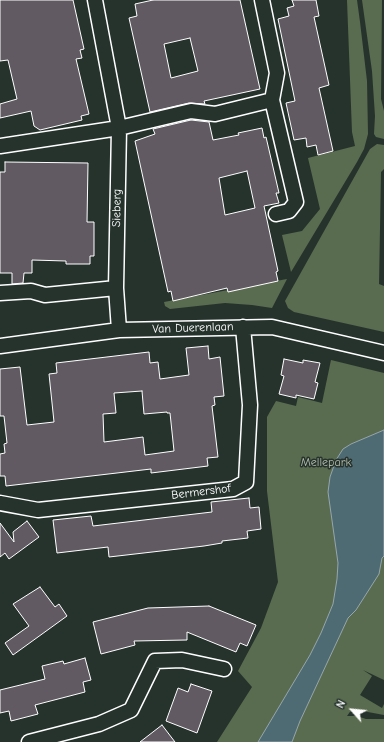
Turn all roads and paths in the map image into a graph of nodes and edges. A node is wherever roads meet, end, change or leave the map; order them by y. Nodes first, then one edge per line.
1 (95, 0) edge
2 (262, 0) edge
3 (272, 100) junction
4 (119, 128) junction
5 (0, 146) edge
6 (276, 214) dead end
7 (116, 288) junction
8 (0, 293) edge
9 (243, 327) junction
10 (119, 330) junction
11 (0, 346) edge
12 (384, 353) edge
13 (0, 503) edge
14 (224, 669) dead end
15 (29, 742) edge

1 - 4 street, Sieberg
2 - 3 street
3 - 4 street
3 - 6 street
4 - 5 street
4 - 7 street, Sieberg
7 - 8 street
7 - 10 street, Sieberg
9 - 10 street, Van Duerenlaan
9 - 12 street, Van Duerenlaan
9 - 13 street, Bermershof
10 - 11 street, Van Duerenlaan
14 - 15 street

